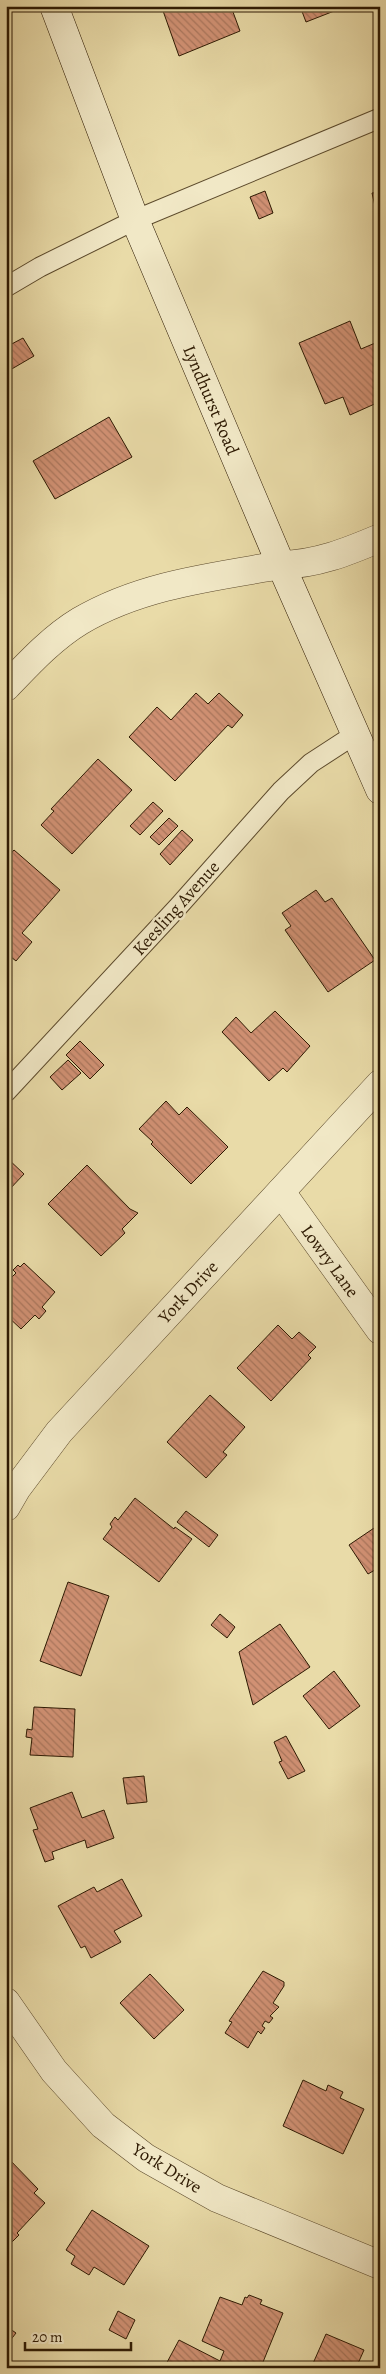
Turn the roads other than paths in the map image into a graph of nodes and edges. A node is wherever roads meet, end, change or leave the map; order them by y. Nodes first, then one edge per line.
1 (54, 6) edge
2 (380, 118) edge
3 (135, 220) junction
4 (6, 286) edge
5 (380, 538) edge
6 (281, 565) junction
7 (6, 687) edge
8 (354, 735) junction
9 (380, 790) edge
10 (380, 1084) edge
11 (6, 1092) edge
12 (281, 1192) junction
13 (380, 1330) edge
14 (6, 1507) edge
15 (6, 2002) edge
16 (380, 2265) edge

1 - 3 street, Lyndhurst Road
2 - 3 lane
3 - 4 lane
3 - 6 street, Lyndhurst Road
5 - 6 street
6 - 7 street
6 - 8 street, Lyndhurst Road
8 - 9 street, Lyndhurst Road
8 - 11 lane, Keesling Avenue
10 - 12 street, York Drive
12 - 13 street, Lowry Lane
12 - 14 street, York Drive
15 - 16 street, York Drive

